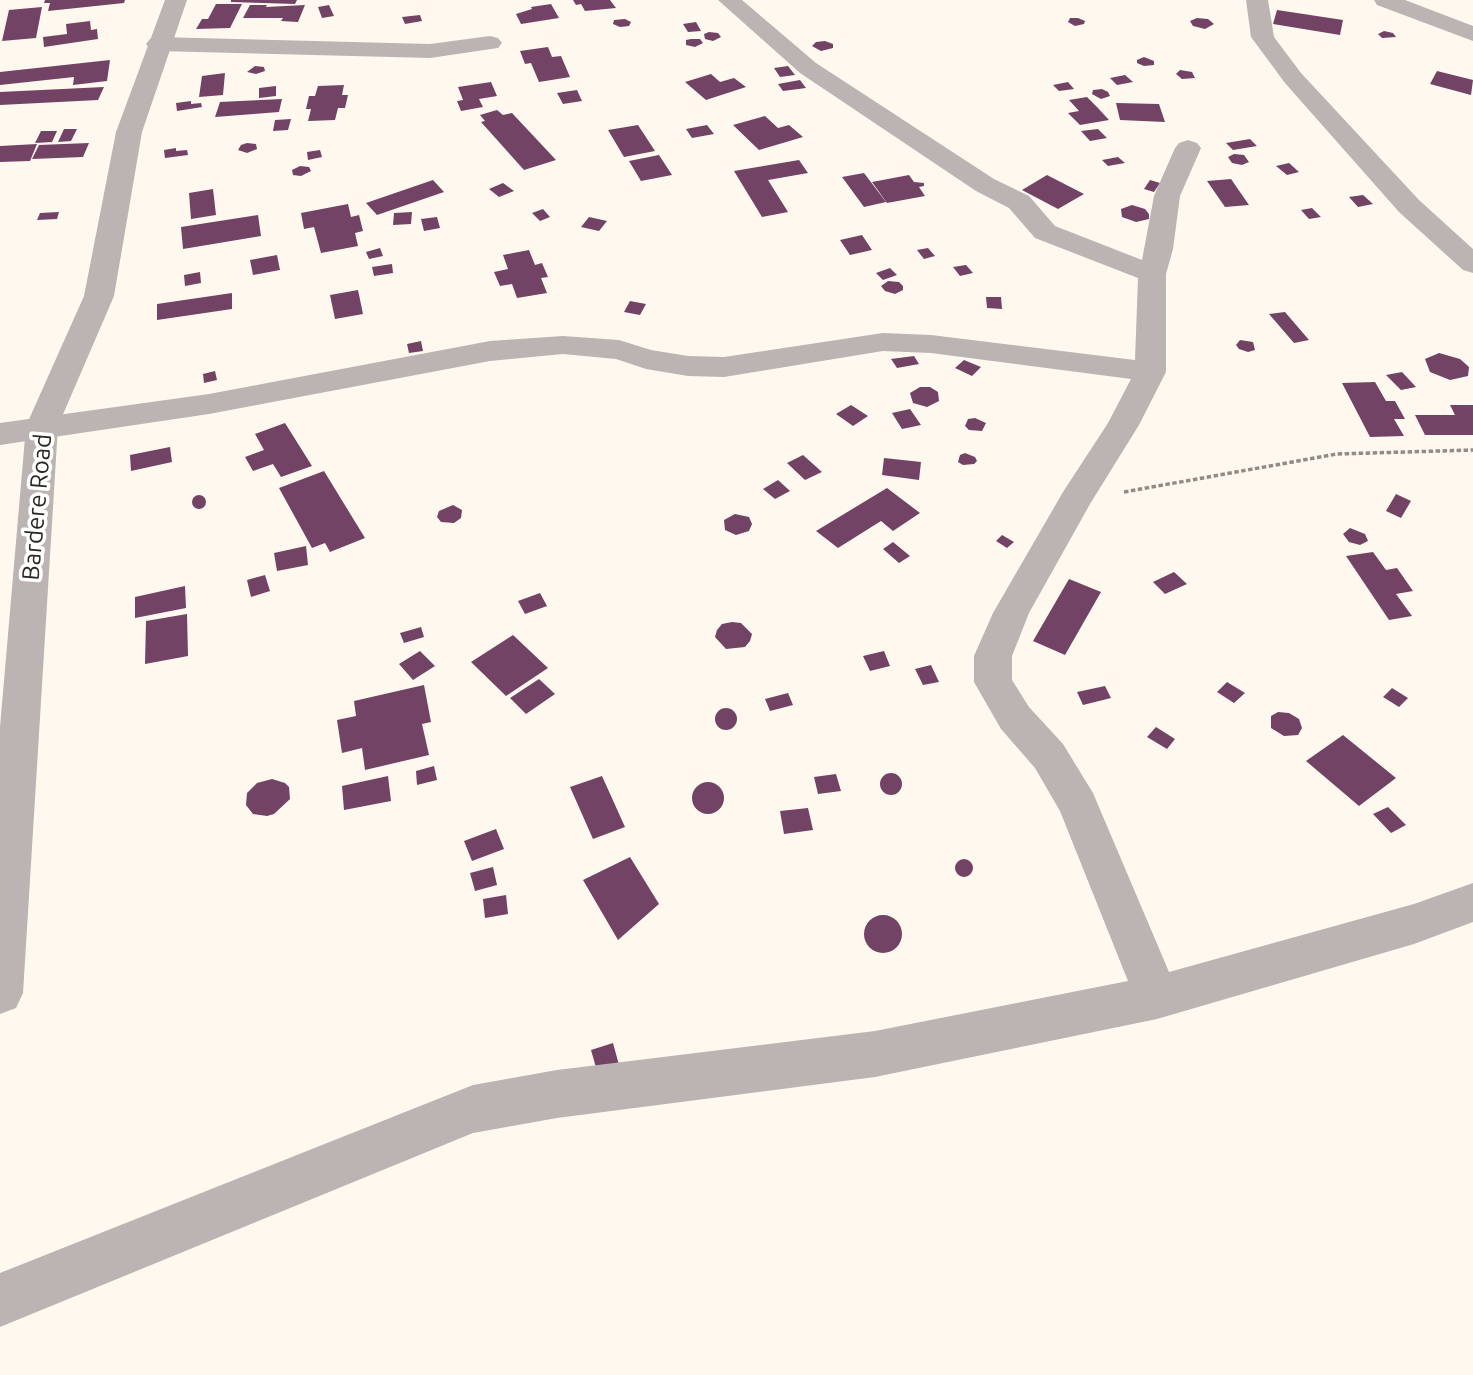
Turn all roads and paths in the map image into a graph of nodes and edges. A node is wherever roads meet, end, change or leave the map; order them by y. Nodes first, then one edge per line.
1 (176, 0) edge
2 (729, 0) edge
3 (1256, 0) edge
4 (1385, 0) edge
5 (1473, 34) edge
6 (490, 43) dead end
7 (158, 44) junction
8 (1188, 148) dead end
9 (1473, 264) edge
10 (1152, 274) junction
11 (1150, 372) junction
12 (42, 426) junction
13 (0, 434) edge
14 (1473, 450) edge
15 (1074, 500) junction
16 (1473, 902) edge
17 (0, 993) edge
18 (1157, 997) junction
19 (0, 1300) edge

1 - 7 street, Bardere Road
2 - 10 street
3 - 9 street
4 - 5 street
6 - 7 street
7 - 12 street, Bardere Road
8 - 10 street
10 - 11 street
11 - 12 street
11 - 15 street
12 - 13 street
12 - 17 street, Bardere Road
14 - 15 path
15 - 18 street
16 - 18 street
18 - 19 street

